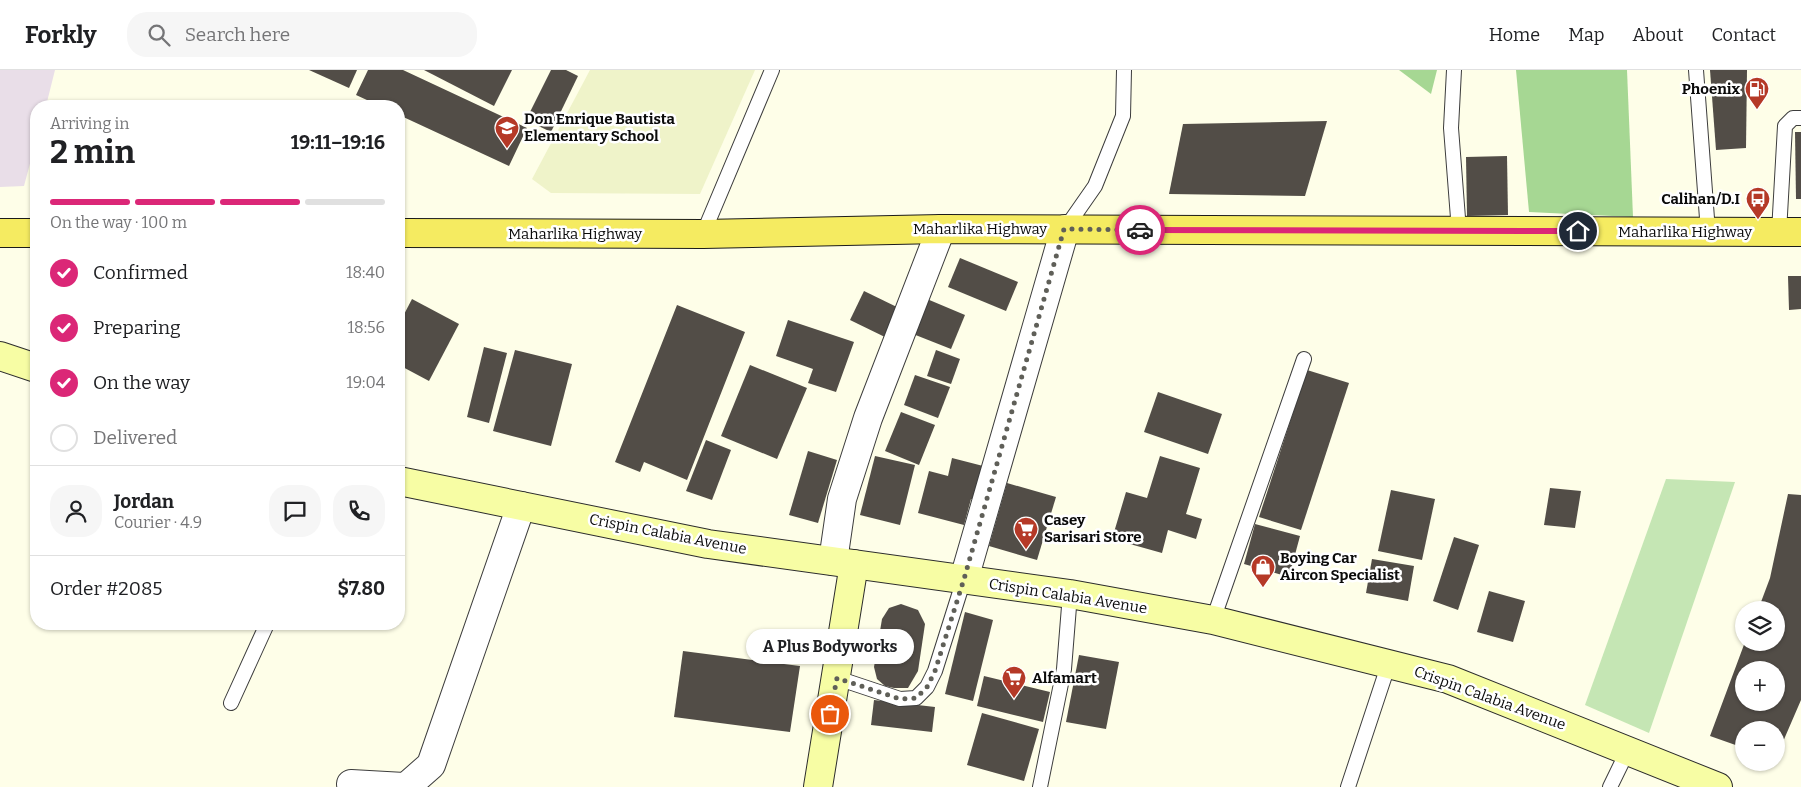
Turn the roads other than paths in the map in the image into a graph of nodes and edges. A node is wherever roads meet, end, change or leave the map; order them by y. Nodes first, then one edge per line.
1 (772, 70) edge
2 (1124, 70) edge
3 (1454, 70) edge
4 (1696, 70) edge
5 (1801, 118) edge
6 (941, 228) junction
7 (1064, 229) junction
8 (1459, 231) junction
9 (1708, 232) junction
10 (1790, 232) edge
11 (30, 233) edge
12 (405, 233) edge
13 (0, 234) edge
14 (703, 234) junction
15 (0, 356) edge
16 (1304, 359) dead end
17 (30, 366) edge
18 (405, 482) edge
19 (521, 506) junction
20 (843, 563) junction
21 (964, 579) junction
22 (1070, 594) junction
23 (1213, 620) junction
24 (264, 630) edge
25 (1389, 663) junction
26 (837, 678) junction
27 (231, 703) dead end
28 (1628, 750) junction
29 (351, 784) dead end
30 (405, 787) edge
31 (818, 787) edge
32 (1040, 787) edge
33 (1348, 787) edge
34 (1610, 787) edge
35 (1718, 787) edge

1 - 14 lane
2 - 7 lane
3 - 8 lane
4 - 9 lane
5 - 10 lane
6 - 7 main road, Maharlika Highway
6 - 14 main road, Maharlika Highway
6 - 20 street
7 - 8 main road, Maharlika Highway
7 - 21 street
8 - 9 main road, Maharlika Highway
9 - 10 main road, Maharlika Highway
11 - 13 main road
12 - 14 main road, Maharlika Highway
15 - 17 main road
16 - 23 lane
18 - 19 main road, Crispin Calabia Avenue
19 - 20 main road, Crispin Calabia Avenue
19 - 30 street
20 - 21 main road, Crispin Calabia Avenue
20 - 26 main road
21 - 22 main road, Crispin Calabia Avenue
21 - 26 lane
22 - 23 main road, Crispin Calabia Avenue
22 - 32 lane
23 - 25 main road, Crispin Calabia Avenue
24 - 27 lane
25 - 28 main road, Crispin Calabia Avenue
25 - 33 lane
26 - 31 main road
28 - 34 lane
28 - 35 main road, Crispin Calabia Avenue
29 - 30 street

